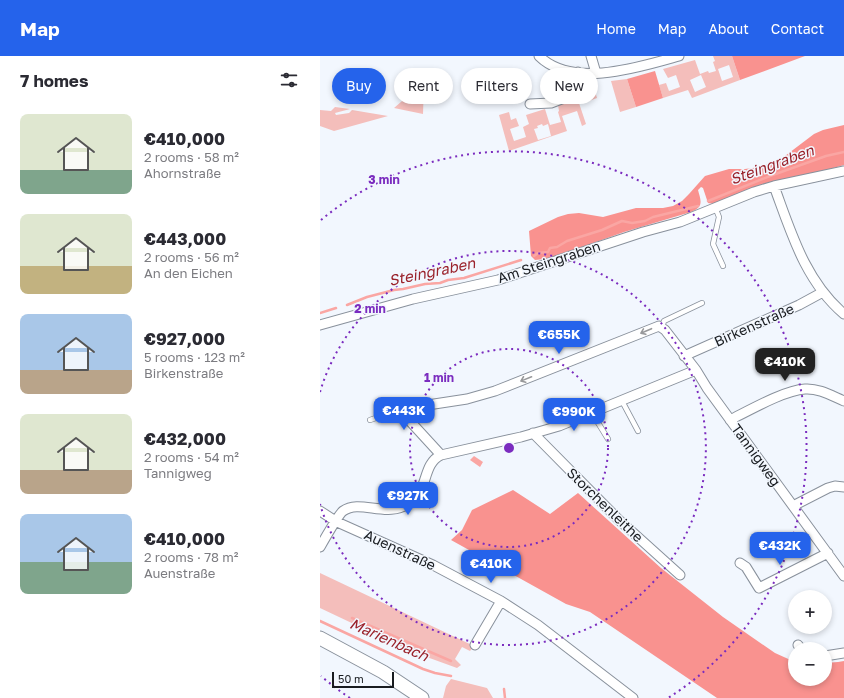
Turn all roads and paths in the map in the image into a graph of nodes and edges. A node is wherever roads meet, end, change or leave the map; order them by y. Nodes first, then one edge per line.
1 (539, 56) edge
2 (591, 56) edge
3 (677, 56) edge
4 (559, 68) edge
5 (595, 68) edge
6 (598, 73) edge
7 (844, 171) edge
8 (774, 186) junction
9 (716, 207) junction
10 (724, 266) dead end
11 (823, 292) junction
12 (702, 303) dead end
13 (844, 314) edge
14 (320, 325) edge
15 (662, 327) junction
16 (684, 356) junction
17 (696, 370) junction
18 (622, 401) junction
19 (844, 401) edge
20 (409, 408) junction
21 (592, 413) junction
22 (370, 420) dead end
23 (730, 420) junction
24 (638, 431) dead end
25 (533, 433) junction
26 (608, 440) dead end
27 (441, 455) junction
28 (844, 487) edge
29 (793, 506) junction
30 (320, 511) edge
31 (337, 522) junction
32 (320, 547) edge
33 (828, 553) junction
34 (740, 563) dead end
35 (680, 574) dead end
36 (844, 576) edge
37 (501, 602) junction
38 (320, 638) edge
39 (475, 645) dead end
40 (844, 653) edge
41 (832, 655) edge
42 (422, 698) edge
43 (634, 698) edge

1 - 4 street
2 - 5 street
3 - 6 street
7 - 8 street, Am Steingraben
8 - 9 street, Am Steingraben
8 - 11 street
9 - 10 lane
9 - 14 street, Am Steingraben
11 - 13 street
11 - 16 street, Birkenstraße
12 - 15 lane
15 - 16 street, Tannigweg
15 -> 20 street
16 - 17 street, Tannigweg
17 - 18 street
17 - 23 street, Tannigweg
18 - 21 street
18 - 24 lane
19 - 23 street
20 - 22 lane
20 - 27 street
21 - 25 street
21 - 26 lane
23 - 29 street, Tannigweg
25 - 27 street
25 - 35 street, Storchenleithe
27 - 31 street
28 - 29 street
29 - 33 street, Tannigweg
30 - 31 street, Auenstraße
31 - 32 street
31 - 37 street, Auenstraße
33 - 34 street
33 - 36 street, Tannigweg
37 - 39 street
37 - 43 street, Auenstraße
38 - 42 street
40 - 41 street

